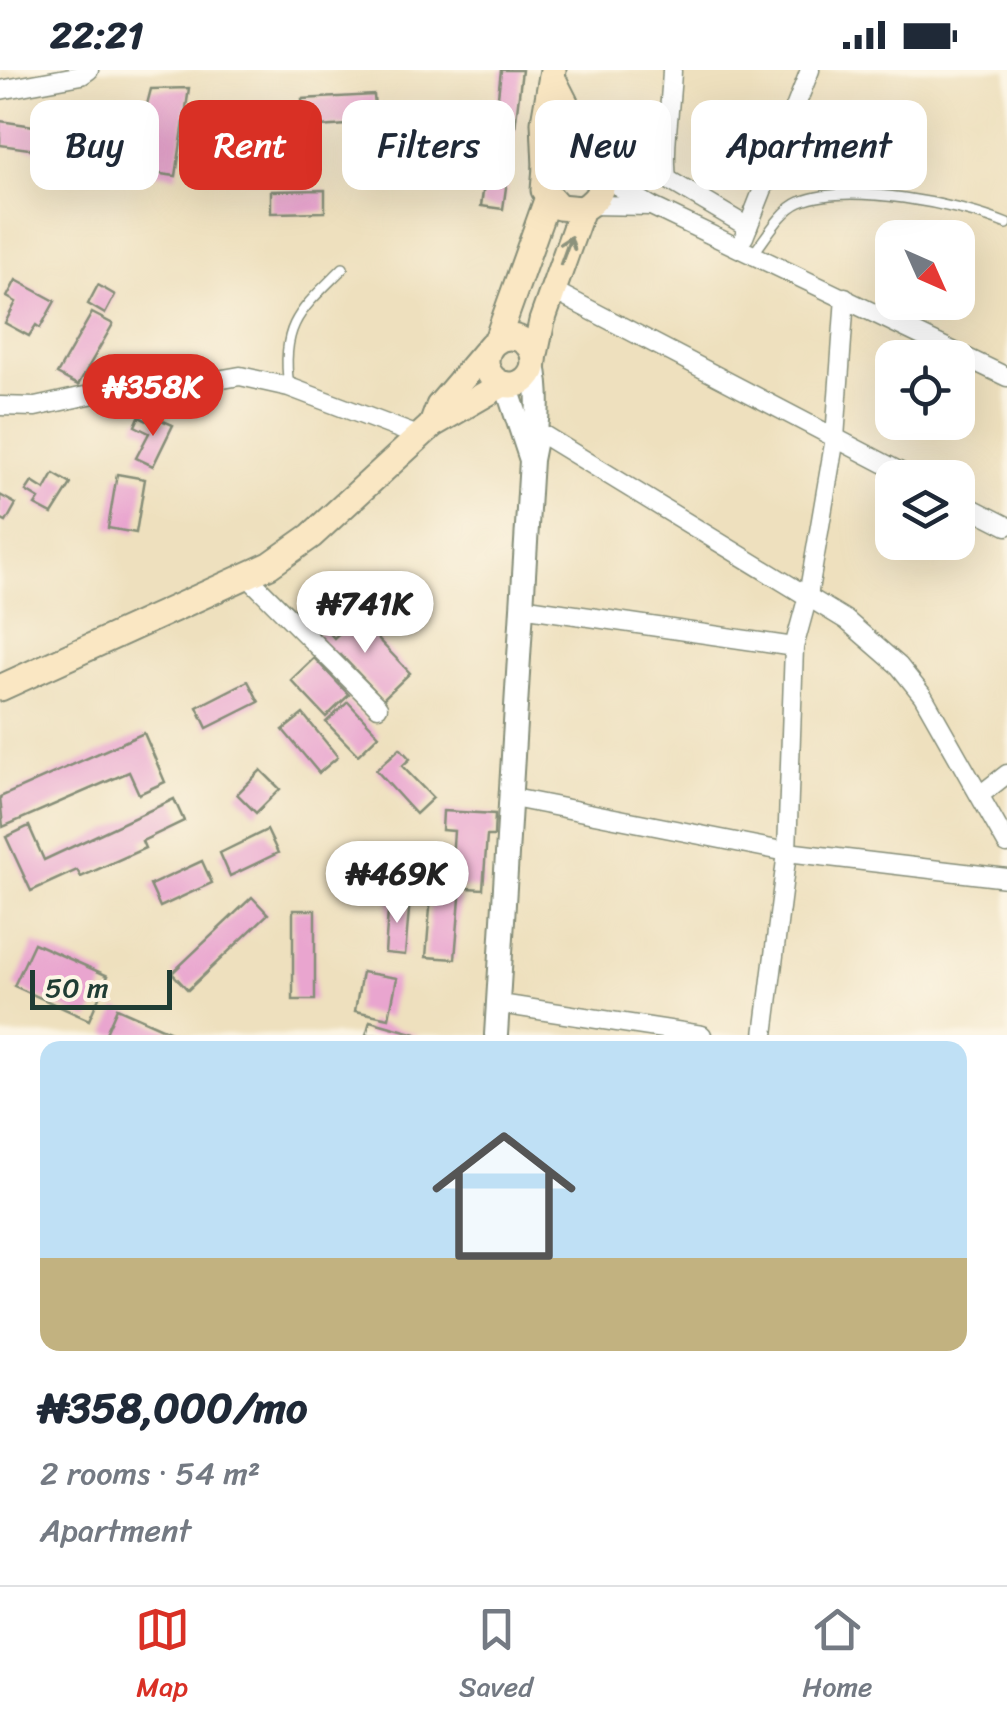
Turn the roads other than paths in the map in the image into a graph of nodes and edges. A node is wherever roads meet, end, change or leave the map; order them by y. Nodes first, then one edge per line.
1 (88, 70) edge
2 (672, 70) edge
3 (810, 70) edge
4 (552, 74) edge
5 (0, 90) edge
6 (548, 100) edge
7 (565, 100) edge
8 (546, 190) edge
9 (597, 190) edge
10 (630, 190) edge
11 (548, 197) junction
12 (652, 206) junction
13 (585, 207) junction
14 (1007, 224) edge
15 (748, 227) junction
16 (746, 251) junction
17 (343, 268) dead end
18 (552, 290) junction
19 (844, 297) junction
20 (494, 343) junction
21 (534, 362) junction
22 (1007, 377) edge
23 (504, 385) junction
24 (290, 387) junction
25 (0, 406) edge
26 (425, 430) junction
27 (537, 430) junction
28 (835, 438) junction
29 (530, 460) junction
30 (877, 460) edge
31 (975, 510) edge
32 (1007, 526) edge
33 (248, 578) junction
34 (808, 596) junction
35 (521, 606) junction
36 (794, 647) junction
37 (0, 688) edge
38 (378, 706) dead end
39 (1007, 774) edge
40 (980, 795) junction
41 (513, 798) junction
42 (1007, 844) edge
43 (787, 852) junction
44 (1007, 878) edge
45 (500, 1004) junction
46 (496, 1035) edge
47 (702, 1035) edge
48 (764, 1035) edge

1 - 5 street
2 - 15 street
3 - 15 street
4 - 6 main road
4 - 7 main road
8 - 11 main road
9 - 13 main road
10 - 12 street
11 - 13 main road
11 - 20 main road
12 - 13 street
12 - 16 street
18 -> 13 main road
14 - 16 lane
15 - 16 street
16 - 19 street
17 - 24 lane
18 - 21 main road
18 - 28 street
19 - 22 street
19 - 28 street
20 - 21 main road
20 - 23 main road
20 - 26 main road
21 - 23 main road
21 - 27 street
23 - 26 main road
23 - 29 street
24 - 25 street
24 - 26 street
26 - 33 main road
27 - 29 street
27 - 34 street
28 - 30 street
28 - 34 street
29 - 35 street
31 - 32 street
33 - 37 main road
33 - 38 street
34 - 36 street
34 - 40 street
35 - 36 street
35 - 41 street
36 - 43 street
39 - 40 street
40 - 42 street
41 - 43 street
41 - 45 street
43 - 44 street
43 - 48 street
45 - 46 street
45 - 47 street

